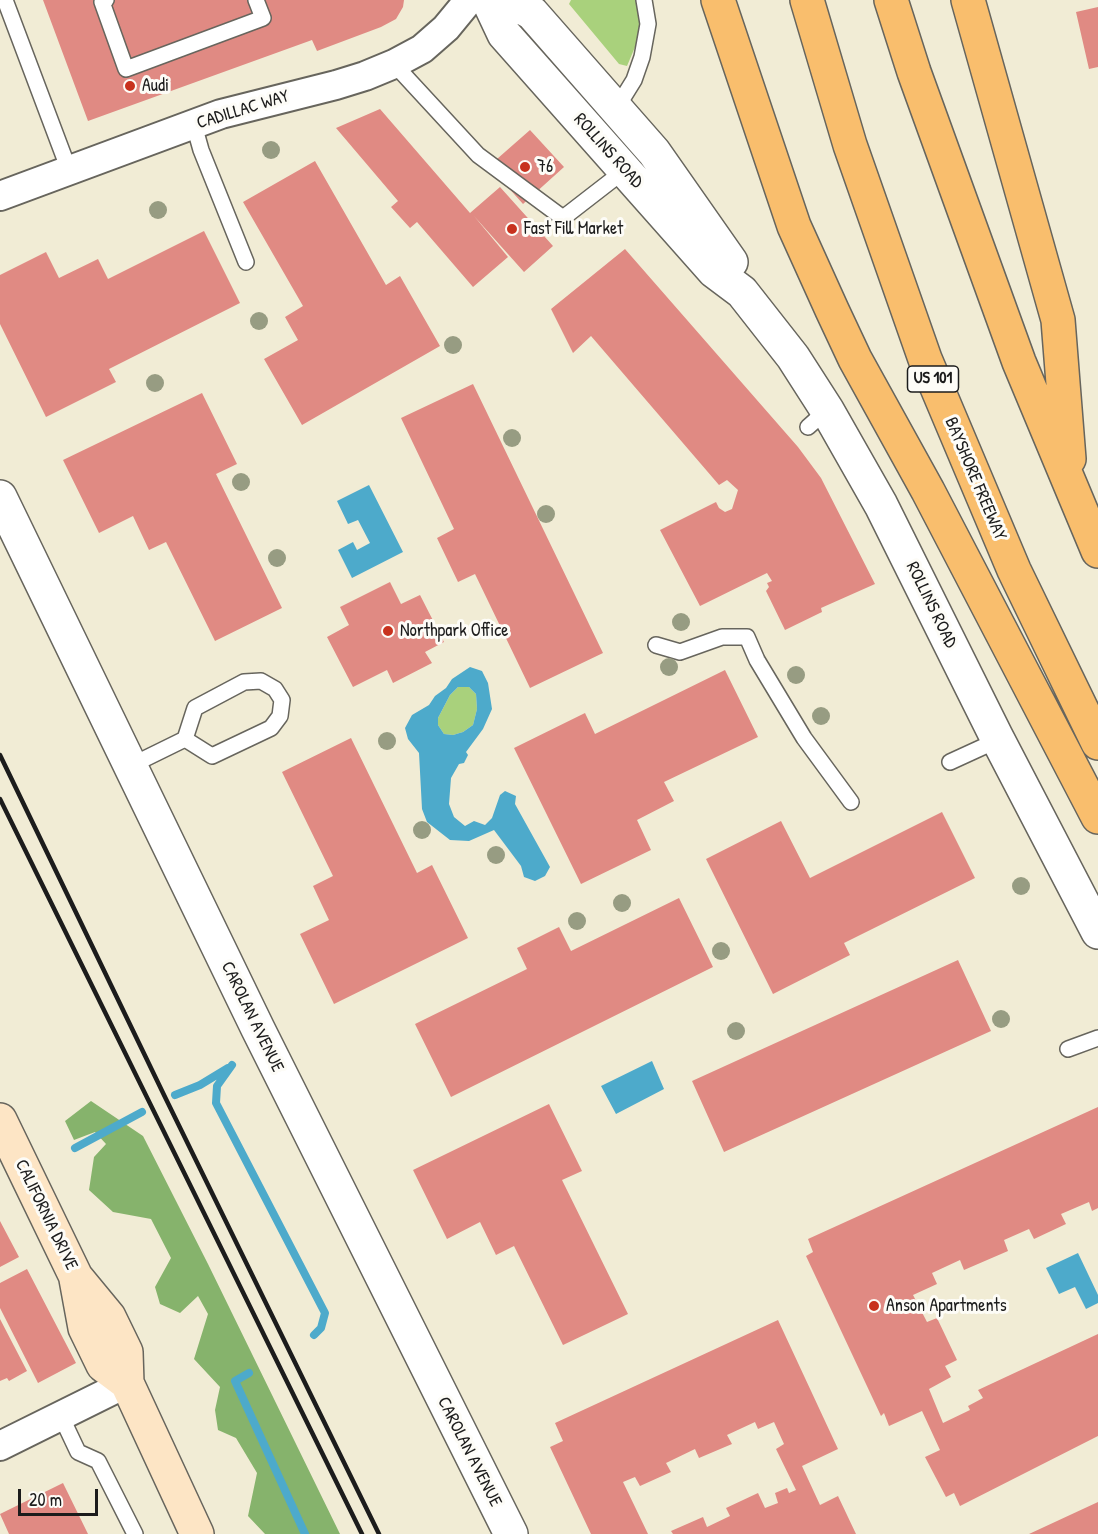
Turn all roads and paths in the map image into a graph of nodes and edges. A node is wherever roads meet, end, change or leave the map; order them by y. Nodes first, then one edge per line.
1 (5, 0) edge
2 (106, 0) edge
3 (256, 0) edge
4 (469, 0) edge
5 (488, 0) edge
6 (508, 0) edge
7 (644, 0) edge
8 (718, 0) edge
9 (807, 0) edge
10 (891, 0) edge
11 (968, 0) edge
12 (394, 64) junction
13 (616, 109) junction
14 (194, 125) junction
15 (69, 170) junction
16 (625, 170) junction
17 (2, 191) edge
18 (246, 262) dead end
19 (742, 292) junction
20 (1071, 488) junction
21 (0, 497) edge
22 (1098, 551) edge
23 (656, 645) dead end
24 (185, 739) junction
25 (999, 740) junction
26 (1098, 743) edge
27 (950, 762) dead end
28 (130, 765) junction
29 (851, 802) dead end
30 (1098, 817) edge
31 (1098, 932) edge
32 (1098, 1038) edge
33 (1068, 1049) dead end
34 (0, 1120) edge
35 (127, 1383) junction
36 (61, 1416) junction
37 (0, 1446) edge
38 (135, 1534) edge
39 (197, 1534) edge
40 (511, 1534) edge

1 - 15 lane
2 - 3 lane
4 - 12 street, CADILLAC WAY
5 - 16 street, ROLLINS ROAD
6 - 13 street, ROLLINS ROAD
7 - 13 lane
8 - 30 highway
9 - 26 highway, BAYSHORE FREEWAY / US 101
10 - 20 highway
11 - 20 highway
12 - 14 street, CADILLAC WAY
12 - 16 lane
13 - 19 street, ROLLINS ROAD
14 - 15 street, CADILLAC WAY
14 - 18 lane
15 - 17 street, CADILLAC WAY
16 - 19 street, ROLLINS ROAD
19 - 25 street, ROLLINS ROAD
20 - 22 highway
21 - 28 street, CAROLAN AVENUE
23 - 29 lane
24 - 24 lane
24 - 28 lane
25 - 27 lane
25 - 31 street, ROLLINS ROAD
28 - 40 street, CAROLAN AVENUE
32 - 33 lane
34 - 35 main road, CALIFORNIA DRIVE
35 - 36 street
35 - 39 main road, CALIFORNIA DRIVE
36 - 37 street
36 - 38 lane

